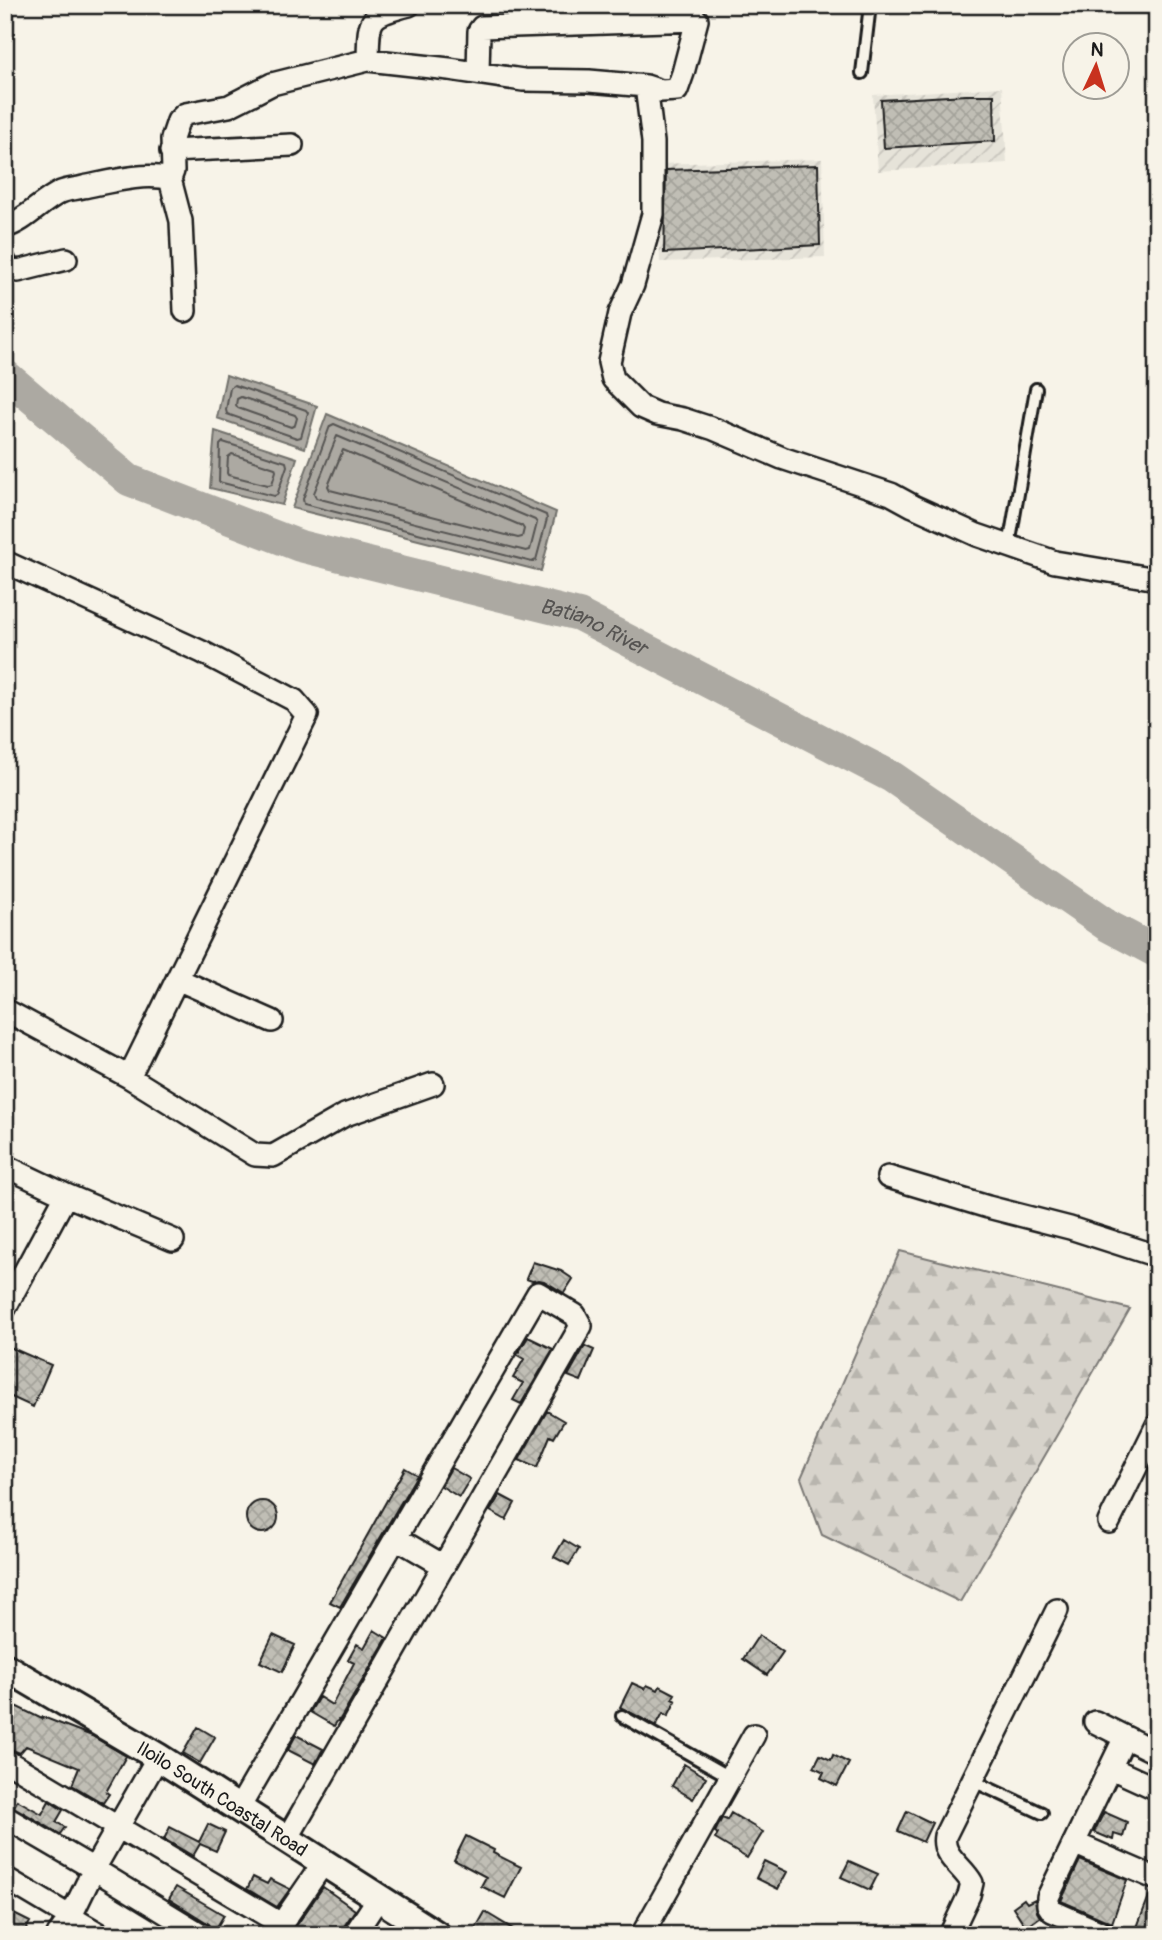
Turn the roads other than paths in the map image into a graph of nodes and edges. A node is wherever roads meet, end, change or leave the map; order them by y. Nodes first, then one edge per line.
1 (409, 5) edge
2 (870, 5) edge
3 (700, 13) edge
4 (368, 60) junction
5 (478, 72) junction
6 (862, 73) dead end
7 (646, 86) junction
8 (292, 145) dead end
9 (171, 151) junction
10 (170, 179) junction
11 (5, 228) edge
12 (66, 259) dead end
13 (5, 262) edge
14 (185, 311) dead end
15 (1035, 388) dead end
16 (1009, 546) junction
17 (5, 562) edge
18 (1157, 579) edge
19 (177, 979) junction
20 (5, 1010) edge
21 (272, 1021) dead end
22 (129, 1077) junction
23 (433, 1084) dead end
24 (5, 1166) edge
25 (888, 1177) dead end
26 (66, 1195) junction
27 (173, 1240) dead end
28 (1157, 1256) edge
29 (5, 1308) edge
30 (1157, 1425) edge
31 (1109, 1522) dead end
32 (396, 1538) junction
33 (444, 1566) junction
34 (1057, 1610) dead end
35 (5, 1667) edge
36 (622, 1716) dead end
37 (1095, 1722) dead end
38 (754, 1735) dead end
39 (1125, 1737) junction
40 (1157, 1753) edge
41 (158, 1756) junction
42 (5, 1760) edge
43 (1111, 1768) junction
44 (730, 1777) junction
45 (971, 1780) junction
46 (1157, 1789) edge
47 (239, 1808) junction
48 (1042, 1813) dead end
49 (5, 1817) edge
50 (118, 1826) junction
51 (287, 1839) junction
52 (1074, 1843) junction
53 (324, 1862) junction
54 (94, 1869) junction
55 (5, 1878) edge
56 (1157, 1879) edge
57 (379, 1897) junction
58 (71, 1916) junction
59 (278, 1929) edge
60 (58, 1935) edge
61 (101, 1935) edge
62 (202, 1935) edge
63 (354, 1935) edge
64 (437, 1935) edge
65 (642, 1935) edge
66 (950, 1935) edge
67 (1106, 1935) edge

1 - 4 street
2 - 6 lane
3 - 5 street
3 - 7 street
4 - 5 street
4 - 9 street
5 - 7 street
7 - 16 street
8 - 9 street
9 - 10 street
10 - 11 street
10 - 14 street
12 - 13 street
15 - 16 lane
16 - 18 street
17 - 19 street
19 - 21 street
19 - 22 street
20 - 22 street
22 - 23 street
24 - 26 street
25 - 28 street
26 - 27 street
26 - 29 street
30 - 31 street
32 - 33 street
32 - 33 street
32 - 47 street
33 - 51 street
34 - 45 street
35 - 41 street, Iloilo South Coastal Road
36 - 44 lane
37 - 39 street
38 - 44 street
39 - 40 street
39 - 43 street
41 - 47 street, Iloilo South Coastal Road
41 - 50 street
42 - 50 street
43 - 46 street
43 - 52 street
44 - 65 street
45 - 48 lane
45 - 66 street
47 - 51 street, Iloilo South Coastal Road
49 - 54 street
50 - 54 street
50 - 59 street
51 - 53 street, Iloilo South Coastal Road
52 - 56 street
52 - 67 street
53 - 57 street, Iloilo South Coastal Road
53 - 59 street
54 - 58 street
54 - 62 street
55 - 58 street
57 - 63 street
57 - 64 street, Iloilo South Coastal Road
58 - 60 street
58 - 61 street

